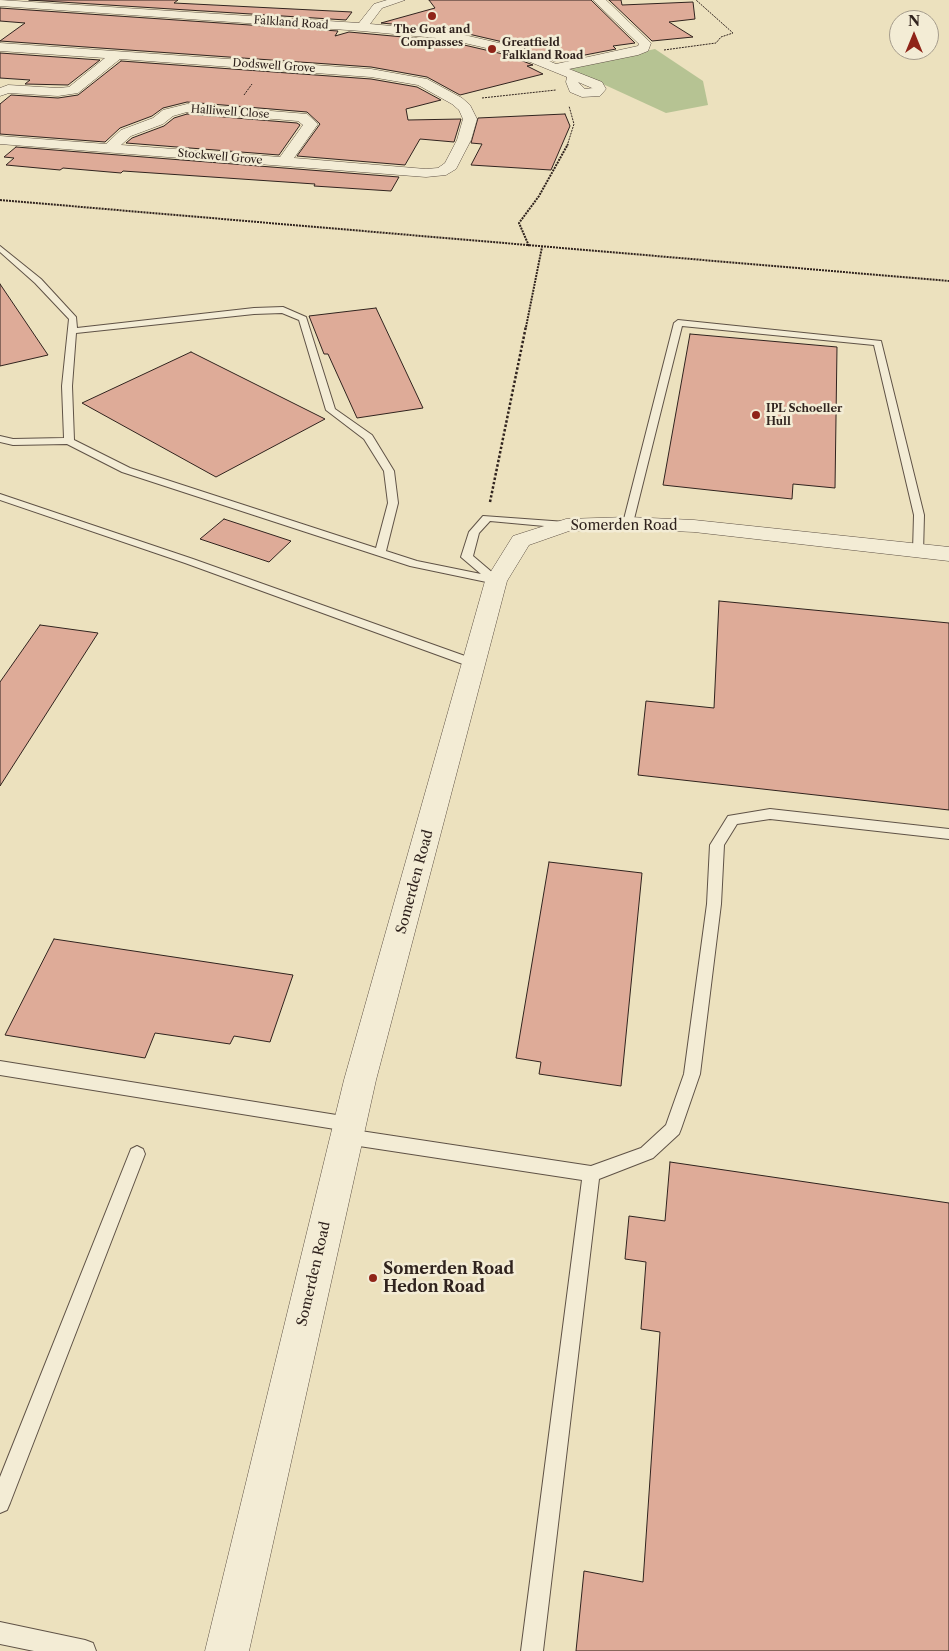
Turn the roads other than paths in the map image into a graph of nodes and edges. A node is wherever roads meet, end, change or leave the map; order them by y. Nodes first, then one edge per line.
1 (151, 0) edge
2 (399, 0) edge
3 (599, 0) edge
4 (0, 3) edge
5 (137, 12) junction
6 (264, 22) junction
7 (362, 27) junction
8 (251, 35) dead end
9 (0, 47) edge
10 (237, 49) dead end
11 (117, 55) junction
12 (224, 63) junction
13 (554, 68) junction
14 (572, 76) road end
15 (0, 92) edge
16 (0, 140) edge
17 (110, 148) junction
18 (284, 162) junction
19 (441, 172) joint
20 (0, 248) edge
21 (72, 331) junction
22 (0, 440) edge
23 (69, 440) junction
24 (0, 497) edge
25 (628, 523) junction
26 (566, 525) junction
27 (919, 551) junction
28 (380, 552) junction
29 (949, 554) edge
30 (496, 581) junction
31 (475, 664) junction
32 (949, 834) edge
33 (0, 1068) edge
34 (348, 1130) junction
35 (137, 1154) dead end
36 (591, 1174) junction
37 (0, 1502) edge
38 (0, 1633) edge
39 (85, 1651) edge
40 (227, 1651) edge
41 (532, 1651) edge

1 - 5 street
2 - 7 street
3 - 13 street
4 - 5 street, Falkland Road
5 - 6 street, Falkland Road
6 - 7 street, Falkland Road
6 - 8 street
7 - 13 street, Falkland Road
9 - 11 street, Dodswell Grove
10 - 12 street
11 - 12 street, Dodswell Grove
11 - 15 street
12 - 19 street, Dodswell Grove
13 - 14 street, Falkland Road
16 - 17 street, Stockwell Grove
17 - 18 street, Stockwell Grove
17 - 18 street, Halliwell Close
18 - 19 street, Stockwell Grove
20 - 21 lane
21 - 23 lane
21 - 28 lane
22 - 23 lane
23 - 28 lane
24 - 31 lane
25 - 26 street, Somerden Road
25 - 27 street, Somerden Road
25 - 27 lane
26 - 30 street, Somerden Road
26 - 30 lane
27 - 29 street, Somerden Road
28 - 30 lane
30 - 31 street, Somerden Road
31 - 34 street, Somerden Road
32 - 36 lane
33 - 34 lane
34 - 36 lane
34 - 40 street, Somerden Road
35 - 37 lane
36 - 41 lane
38 - 39 lane

